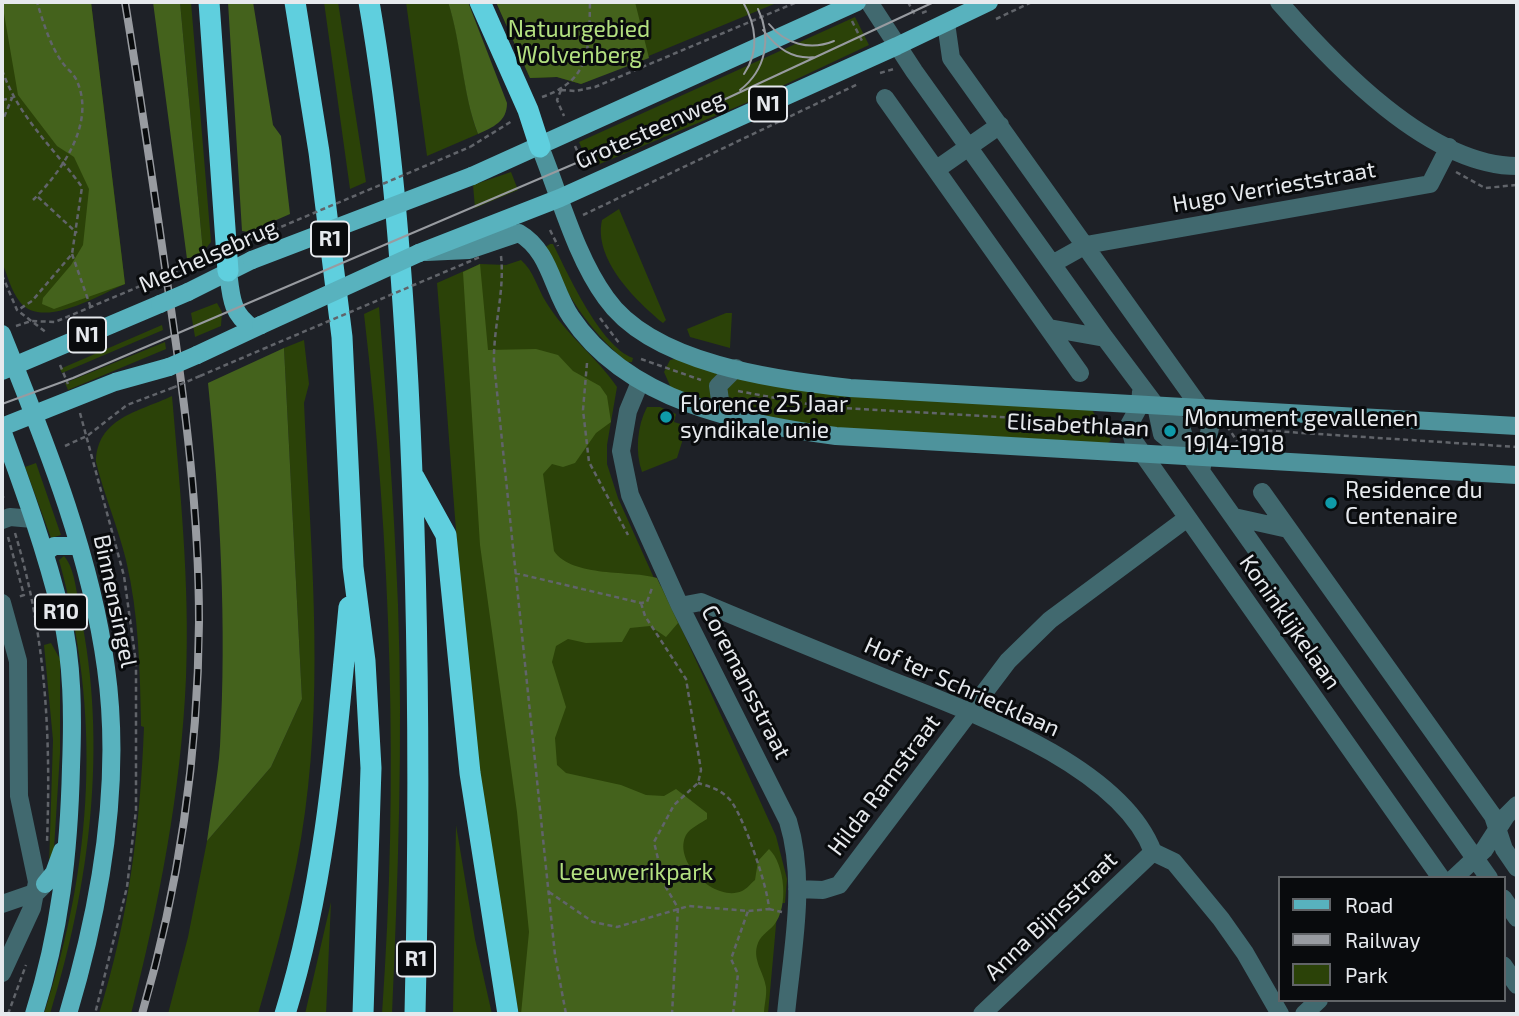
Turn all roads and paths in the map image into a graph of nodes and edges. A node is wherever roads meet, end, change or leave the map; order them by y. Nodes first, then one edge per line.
1 (37, 2) edge
2 (209, 2) edge
3 (295, 2) edge
4 (369, 2) edge
5 (480, 2) edge
6 (590, 2) edge
7 (797, 2) edge
8 (869, 2) edge
9 (989, 2) edge
10 (1279, 2) edge
11 (851, 5) edge
12 (927, 11) dead end
13 (922, 13) dead end
14 (946, 23) junction
15 (898, 46) junction
16 (910, 64) junction
17 (875, 66) junction
18 (2, 70) edge
19 (866, 80) dead end
20 (561, 90) junction
21 (12, 98) junction
22 (885, 98) dead end
23 (2, 100) edge
24 (2, 122) edge
25 (1000, 125) junction
26 (571, 133) junction
27 (470, 147) dead end
28 (540, 147) junction
29 (969, 147) junction
30 (1445, 155) junction
31 (63, 161) junction
32 (1517, 166) edge
33 (937, 169) junction
34 (1517, 186) edge
35 (37, 197) junction
36 (560, 198) junction
37 (33, 201) dead end
38 (603, 205) dead end
39 (77, 233) junction
40 (250, 240) dead end
41 (479, 244) junction
42 (1086, 245) junction
43 (500, 253) dead end
44 (72, 254) junction
45 (227, 261) junction
46 (1052, 264) junction
47 (2, 275) edge
48 (91, 307) junction
49 (17, 310) junction
50 (30, 321) junction
51 (257, 327) junction
52 (1049, 328) junction
53 (2, 334) edge
54 (586, 337) junction
55 (1105, 338) junction
56 (54, 349) junction
57 (8, 368) edge
58 (736, 368) junction
59 (1080, 373) dead end
60 (640, 382) junction
61 (75, 397) junction
62 (1146, 400) junction
63 (1202, 410) junction
64 (1100, 412) dead end
65 (35, 414) junction
66 (722, 414) junction
67 (1221, 417) dead end
68 (1517, 426) edge
69 (2, 428) edge
70 (1261, 432) dead end
71 (1118, 439) dead end
72 (1241, 447) dead end
73 (1517, 447) edge
74 (1141, 453) junction
75 (1199, 461) junction
76 (413, 475) junction
77 (1517, 475) edge
78 (1262, 492) dead end
79 (1234, 517) junction
80 (5, 519) edge
81 (33, 519) junction
82 (1186, 519) junction
83 (1288, 529) junction
84 (628, 536) dead end
85 (79, 546) junction
86 (45, 552) junction
87 (353, 567) junction
88 (515, 573) junction
89 (649, 580) dead end
90 (24, 596) dead end
91 (641, 603) junction
92 (680, 606) junction
93 (2, 607) edge
94 (968, 712) junction
95 (698, 783) junction
96 (71, 803) junction
97 (1517, 805) edge
98 (1496, 833) junction
99 (47, 844) dead end
100 (1153, 852) junction
101 (1475, 858) junction
102 (1517, 868) edge
103 (1440, 876) edge
104 (1456, 876) edge
105 (1488, 876) edge
106 (41, 888) junction
107 (797, 889) junction
108 (549, 892) junction
109 (1505, 901) edge
110 (2, 904) edge
111 (678, 908) junction
112 (769, 909) junction
113 (748, 911) junction
114 (778, 912) dead end
115 (1517, 918) edge
116 (1505, 968) edge
117 (2, 973) edge
118 (1517, 985) edge
119 (1317, 1002) edge
120 (34, 1014) edge
121 (68, 1014) edge
122 (285, 1014) edge
123 (363, 1014) edge
124 (415, 1014) edge
125 (508, 1014) edge
126 (566, 1014) edge
127 (672, 1014) edge
128 (733, 1014) edge
129 (786, 1014) edge
130 (982, 1014) edge
131 (1280, 1014) edge
132 (1304, 1014) edge

1 - 31 path
2 - 45 highway
3 - 87 highway, R1
4 - 76 highway, R1
5 - 28 highway
6 - 20 path
7 - 20 path
8 - 15 street, Koninklijkelaan
9 - 14 main road, Grotesteenweg / N1
10 - 30 street
11 - 17 path
11 - 26 main road, Grotesteenweg / N1
12 - 13 path
14 - 15 main road, Grotesteenweg / N1
14 - 25 street
15 - 16 street, Koninklijkelaan
15 - 17 main road, Grotesteenweg / N1
16 - 17 path
16 - 29 street, Koninklijkelaan
17 - 36 main road, Grotesteenweg / N1
18 - 21 path
19 - 38 path
20 - 26 path
21 - 23 path
21 - 24 path
21 - 31 path
22 - 33 street
25 - 29 street
25 - 42 street
26 - 28 main road, Grotesteenweg / N1
27 - 40 path, bridge
28 - 36 main road, Elisabethlaan
28 - 45 main road, Mechelsebrug / N1, bridge
29 - 33 street
29 - 46 street, Koninklijkelaan
30 - 32 street
30 - 34 path
30 - 42 street, Hugo Verrieststraat
31 - 35 path
31 - 39 path
33 - 52 street
35 - 37 path
35 - 39 path
36 - 41 main road, N1
36 - 58 main road, Elisabethlaan
39 - 44 path
41 - 51 main road, N1, bridge
41 - 54 main road, Elisabethlaan
41 - 61 path, bridge
42 - 46 street
42 - 63 street
43 - 88 path
44 - 48 path
44 - 49 path
45 - 48 path, bridge
45 - 51 main road
45 - 56 main road, Mechelsebrug / N1, bridge
46 - 55 street, Koninklijkelaan
47 - 49 path
48 - 50 path
49 - 50 path
50 - 56 path
51 - 61 main road, N1, bridge
52 - 55 street
52 - 59 street
53 - 57 main road, Binnensingel
54 - 60 main road, Elisabethlaan
54 - 84 path
55 - 62 street, Koninklijkelaan
56 - 57 main road, Mechelsebrug / N1
56 - 61 path
57 - 65 main road, Binnensingel
58 - 62 main road, Elisabethlaan
58 - 66 street
60 - 66 main road, Elisabethlaan
60 - 92 street, Coremansstraat
61 - 65 main road, N1
62 - 63 main road, Elisabethlaan
62 - 74 street, Koninklijkelaan
62 - 75 street, Koninklijkelaan
63 - 68 main road, Elisabethlaan
63 - 75 street
64 - 71 path
65 - 69 main road, N1
65 - 85 main road, Binnensingel
66 - 74 main road, Elisabethlaan
67 - 72 path
69 - 81 main road, R10
70 - 73 path
74 - 75 main road, Elisabethlaan
74 - 82 street, Koninklijkelaan
75 - 77 main road, Elisabethlaan
75 - 79 street, Koninklijkelaan
76 - 124 highway, R1
76 - 125 highway
78 - 83 street
79 - 83 street
79 - 101 street, Koninklijkelaan
80 - 81 street
80 - 90 path
80 - 99 path
81 - 86 main road, R10
82 - 94 street, Hilda Ramstraat
82 - 103 street, Koninklijkelaan
83 - 98 street
85 - 86 main road
85 - 121 main road, Binnensingel
86 - 96 main road, R10
87 - 122 highway
87 - 123 highway, R1
88 - 91 path
88 - 108 path
89 - 91 path
91 - 95 path
92 - 94 street, Hof ter Schriecklaan
92 - 107 street, Coremansstraat
93 - 106 street
94 - 100 street, Hof ter Schriecklaan
94 - 107 street, Hilda Ramstraat
95 - 111 path
95 - 112 path
96 - 106 main road
96 - 120 main road, R10
97 - 98 street
98 - 101 street
98 - 102 street
100 - 130 street, Anna Bijnsstraat
100 - 131 street, Hof ter Schriecklaan
101 - 104 street
101 - 105 street, Koninklijkelaan
106 - 110 street
106 - 117 street
107 - 129 street, Coremansstraat
108 - 111 path
108 - 126 path
109 - 115 street
111 - 113 path
111 - 127 path
112 - 113 path
112 - 114 path
113 - 128 path
116 - 118 street
119 - 132 street

